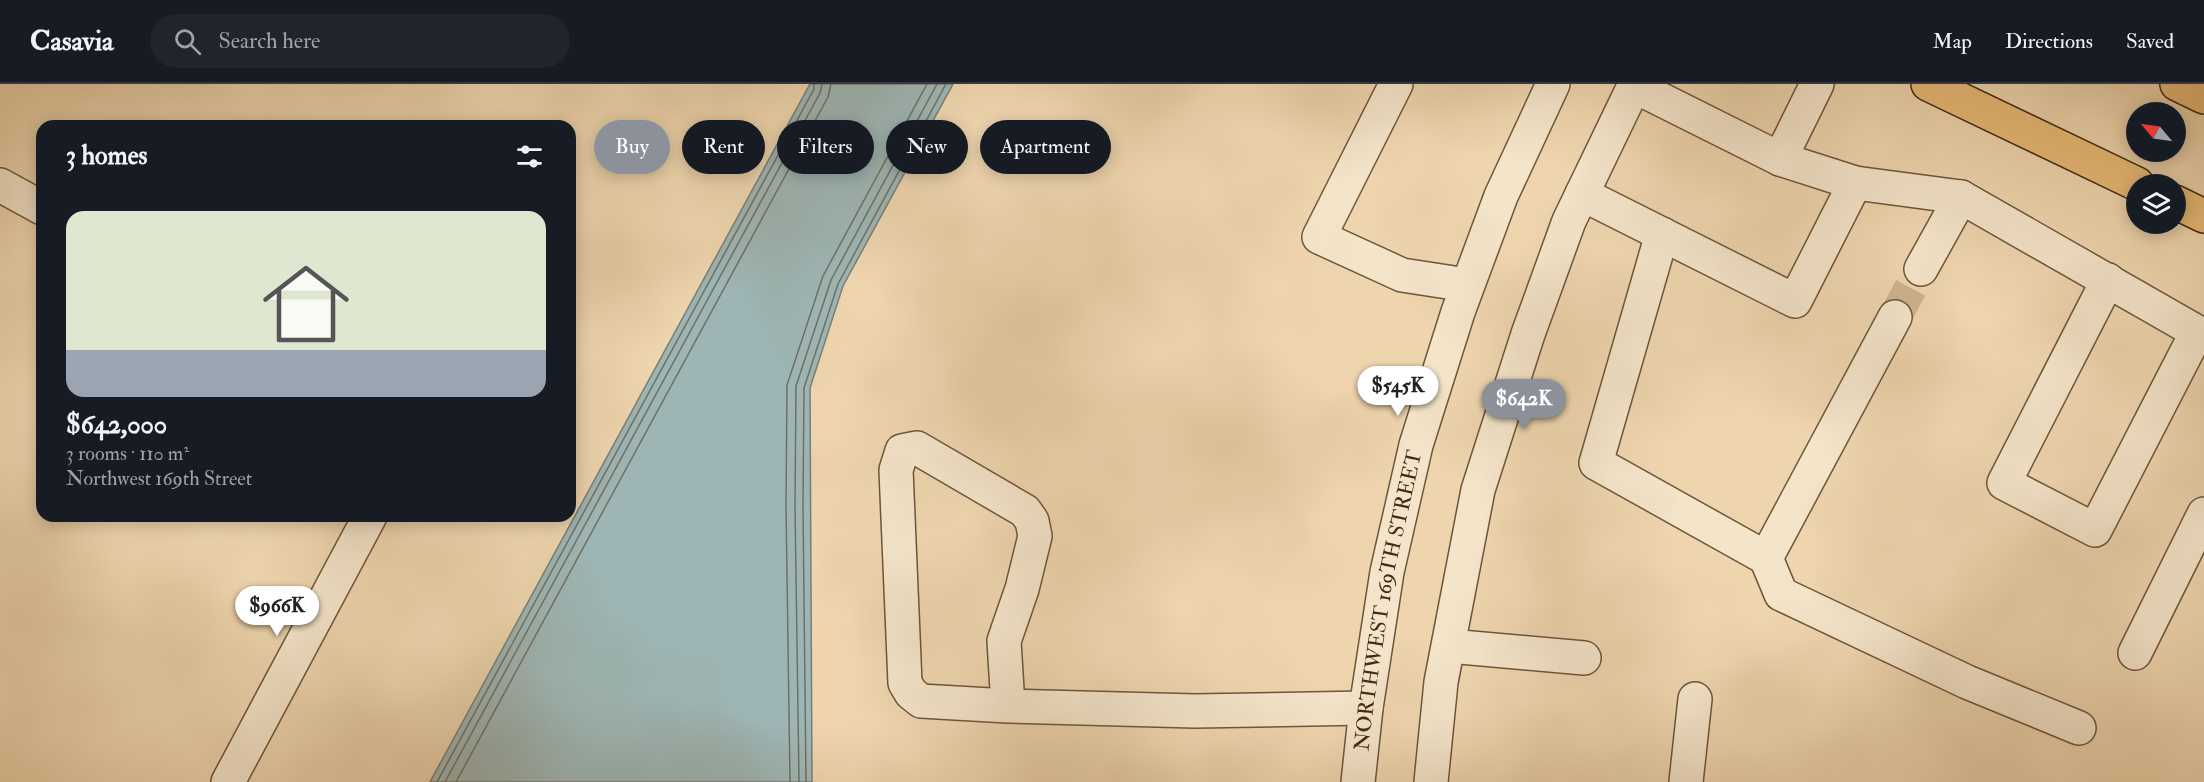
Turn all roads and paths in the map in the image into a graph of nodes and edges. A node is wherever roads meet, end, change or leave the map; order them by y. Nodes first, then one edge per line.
1 (1396, 84) edge
2 (1552, 84) edge
3 (1817, 84) edge
4 (1928, 84) edge
5 (2177, 84) edge
6 (1634, 85) edge
7 (2204, 97) edge
8 (1780, 159) junction
9 (2126, 179) edge
10 (1855, 183) junction
11 (0, 185) edge
12 (1582, 194) junction
13 (1961, 197) junction
14 (36, 205) edge
15 (2186, 207) edge
16 (2204, 216) edge
17 (1662, 234) junction
18 (1921, 269) tunnel mouth
19 (2108, 280) junction
20 (1467, 285) junction
21 (1895, 317) tunnel mouth
22 (2200, 334) edge
23 (2204, 513) edge
24 (367, 522) edge
25 (1766, 558) junction
26 (1449, 646) junction
27 (2135, 653) dead end
28 (1584, 658) dead end
29 (1695, 699) dead end
30 (1008, 706) junction
31 (1366, 708) junction
32 (2079, 728) dead end
33 (228, 782) edge
34 (1358, 782) edge
35 (1431, 782) edge
36 (1686, 782) edge

1 - 20 street
2 - 20 street, NORTHWEST 169TH STREET
3 - 8 street
4 - 9 main road
5 - 7 main road
6 - 8 street
6 - 12 street
8 - 10 street
10 - 13 street
10 - 17 street
11 - 14 street
12 - 17 street
12 - 26 street
13 - 18 street
13 - 19 street
15 - 16 main road
17 - 25 street
19 - 22 street
19 - 22 street
20 - 31 street, NORTHWEST 169TH STREET
21 - 25 street
23 - 27 street
24 - 33 street
25 - 32 street
26 - 28 street
26 - 35 street
29 - 36 street
30 - 30 street
30 - 31 street
31 - 34 street, NORTHWEST 169TH STREET

